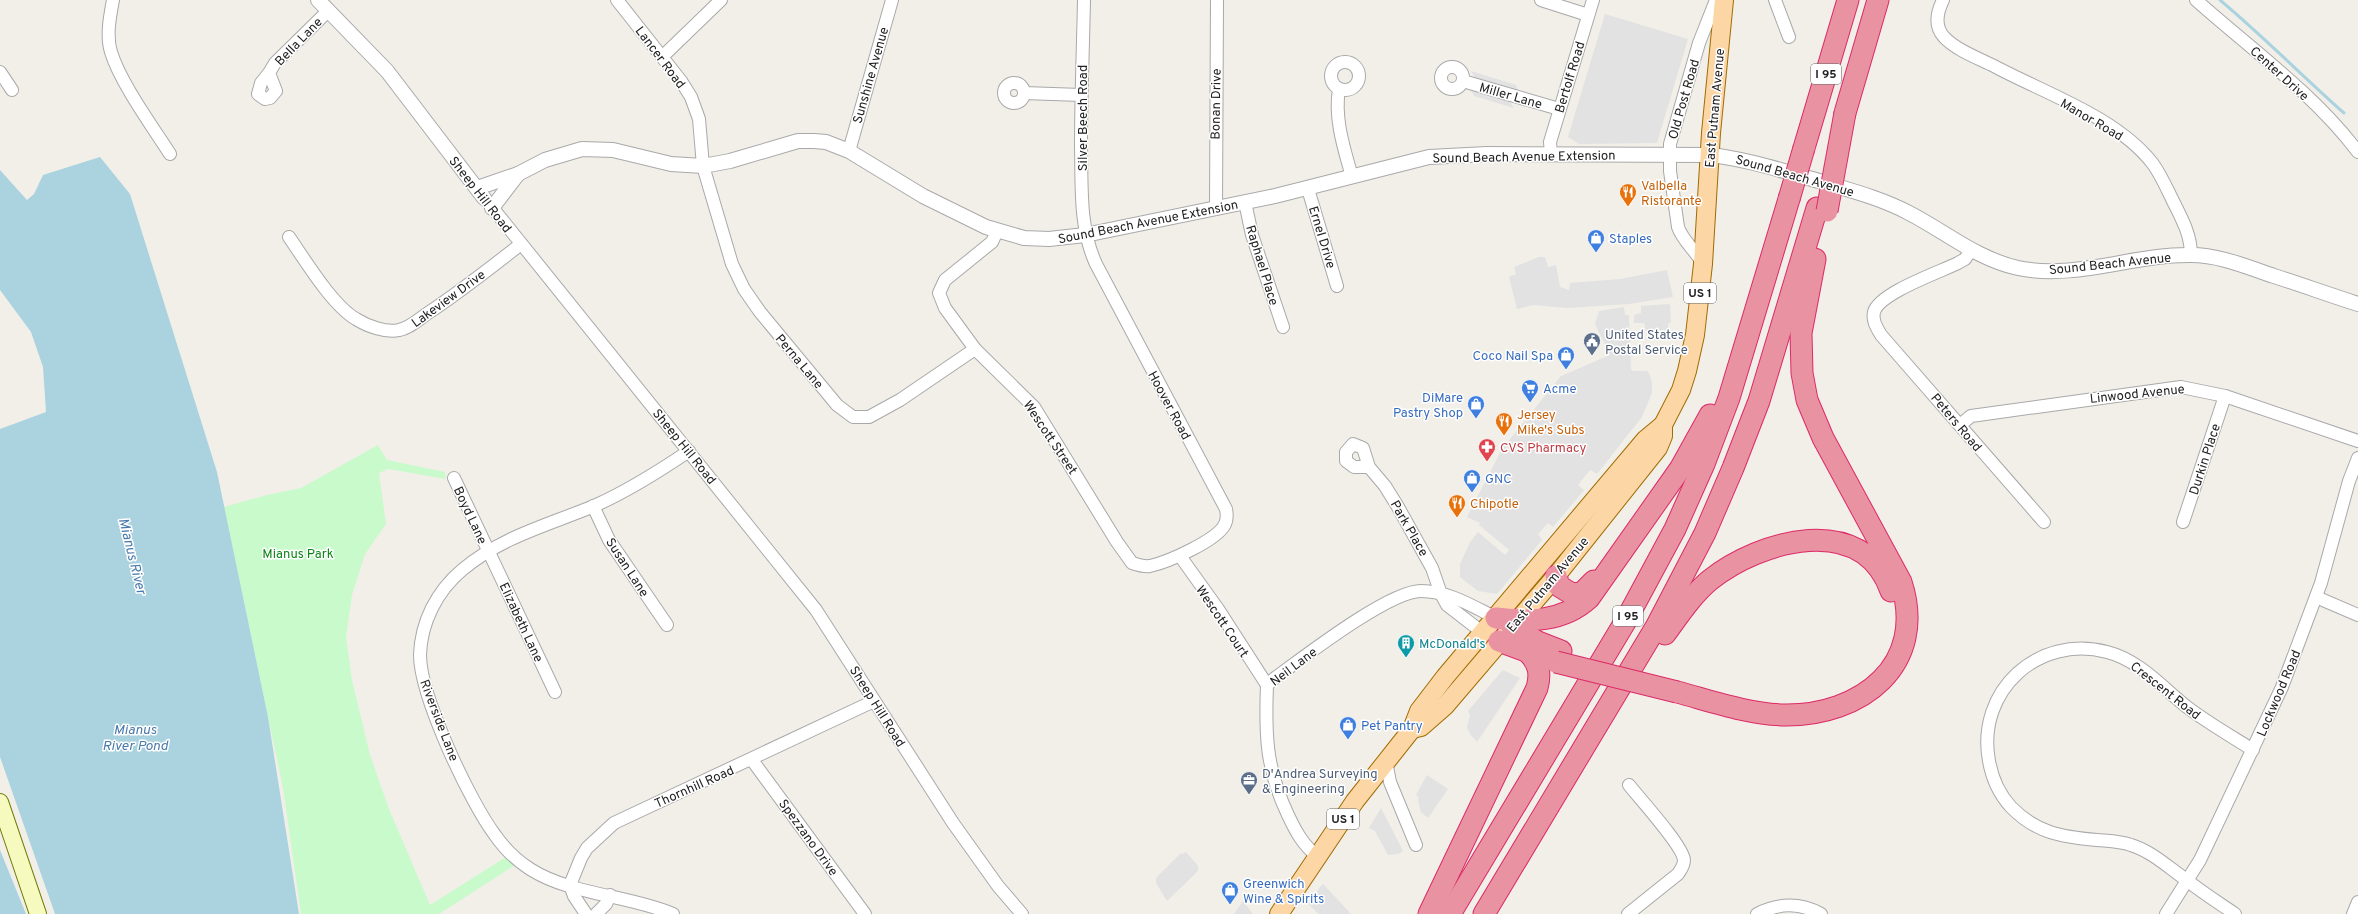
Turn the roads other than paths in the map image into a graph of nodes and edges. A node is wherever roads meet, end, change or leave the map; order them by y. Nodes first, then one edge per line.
1 (113, 0) edge
2 (318, 0) edge
3 (617, 0) edge
4 (721, 0) edge
5 (892, 0) edge
6 (1084, 0) edge
7 (1217, 0) edge
8 (1541, 0) edge
9 (1593, 0) edge
10 (1716, 0) edge
11 (1724, 0) edge
12 (1775, 0) edge
13 (1848, 0) edge
14 (1878, 0) edge
15 (1943, 0) edge
16 (2196, 0) edge
17 (328, 10) junction
18 (1588, 15) junction
19 (1789, 38) dead end
20 (662, 57) junction
21 (0, 72) edge
22 (269, 73) dead end
23 (1463, 81) dead end
24 (1339, 89) dead end
25 (12, 90) dead end
26 (1024, 94) dead end
27 (1081, 95) junction
28 (1559, 109) junction
29 (849, 151) junction
30 (2358, 152) edge
31 (170, 154) dead end
32 (1551, 154) junction
33 (1669, 154) junction
34 (1710, 155) junction
35 (702, 166) junction
36 (518, 174) junction
37 (1352, 177) junction
38 (1308, 188) junction
39 (484, 198) junction
40 (1245, 202) junction
41 (1216, 208) junction
42 (1822, 210) junction
43 (997, 231) junction
44 (1085, 235) junction
45 (289, 237) dead end
46 (520, 244) junction
47 (1971, 250) junction
48 (2191, 255) junction
49 (1703, 264) junction
50 (1337, 286) dead end
51 (1760, 297) junction
52 (2358, 304) edge
53 (1283, 327) dead end
54 (975, 349) junction
55 (2224, 396) junction
56 (1664, 425) junction
57 (1960, 425) junction
58 (2358, 441) edge
59 (688, 451) junction
60 (2358, 458) edge
61 (1369, 467) dead end
62 (454, 478) dead end
63 (594, 506) junction
64 (2044, 522) dead end
65 (2183, 522) dead end
66 (1630, 540) junction
67 (489, 551) junction
68 (1180, 556) junction
69 (1556, 576) junction
70 (1441, 594) junction
71 (2316, 598) junction
72 (2358, 615) edge
73 (667, 625) dead end
74 (1502, 628) junction
75 (1528, 652) junction
76 (1558, 656) junction
77 (1267, 686) junction
78 (1680, 686) junction
79 (555, 692) dead end
80 (874, 701) junction
81 (1584, 748) junction
82 (2253, 750) junction
83 (752, 760) junction
84 (1386, 761) junction
85 (1629, 785) dead end
86 (0, 802) edge
87 (1416, 845) dead end
88 (1318, 857) junction
89 (2188, 882) junction
90 (570, 886) junction
91 (610, 895) junction
92 (2358, 902) edge
93 (38, 914) edge
94 (586, 914) edge
95 (596, 914) edge
96 (674, 914) edge
97 (865, 914) edge
98 (1022, 914) edge
99 (1280, 914) edge
100 (1429, 914) edge
101 (1450, 914) edge
102 (1484, 914) edge
103 (1628, 914) edge
104 (1757, 914) edge
105 (1821, 914) edge
106 (2166, 914) edge
107 (2235, 914) edge
108 (2353, 914) edge

1 - 31 street
2 - 17 street, Sheep Hill Road
3 - 20 street, Lancer Road
4 - 20 street
5 - 29 street, Sunshine Avenue
6 - 27 street, Silver Beech Road
7 - 41 street, Bonan Drive
8 - 18 street
9 - 18 street, Bertolf Road
10 - 33 street, Old Post Road
11 - 34 main road, East Putnam Avenue / US 1
12 - 19 street
13 - 51 highway, I 95, bridge
14 - 42 highway, I 95, bridge
15 - 48 street, Manor Road
16 - 30 street, Center Drive
17 - 22 street, Bella Lane
17 - 39 street, Sheep Hill Road
18 - 28 street, Bertolf Road
20 - 35 street, Lancer Road
21 - 25 street
23 - 28 street, Miller Lane
24 - 37 street
26 - 27 street
27 - 44 street, Silver Beech Road
28 - 32 street, Bertolf Road
29 - 35 street, Sound Beach Avenue Extension
29 - 43 street, Sound Beach Avenue Extension
32 - 33 street, Sound Beach Avenue Extension
32 - 37 street, Sound Beach Avenue Extension
33 - 34 street, Sound Beach Avenue Extension
33 - 49 street, Old Post Road
34 - 47 street, Sound Beach Avenue
34 - 49 main road, East Putnam Avenue / US 1
35 - 36 street, Sound Beach Avenue Extension
35 - 54 street, Perna Lane
36 - 39 street, Sound Beach Avenue Extension
36 - 39 street, Sound Beach Avenue Extension
37 - 38 street, Sound Beach Avenue Extension
38 - 40 street, Sound Beach Avenue Extension
38 - 50 street, Ernel Drive
39 - 46 street, Sheep Hill Road
40 - 41 street, Sound Beach Avenue Extension
40 - 53 street, Raphael Place
41 - 44 street, Sound Beach Avenue Extension
42 - 78 highway
42 - 81 highway, I 95
43 - 44 street, Sound Beach Avenue Extension
43 - 54 street, Wescott Street
44 - 68 street, Hoover Road
45 - 46 street, Lakeview Drive
46 - 59 street, Sheep Hill Road
47 - 48 street, Sound Beach Avenue
47 - 57 street, Peters Road
48 - 52 street, Sound Beach Avenue
49 - 56 main road, East Putnam Avenue / US 1
51 - 66 highway
51 - 101 highway, I 95
54 - 68 street, Wescott Street
55 - 57 street, Linwood Avenue
55 - 58 street, Linwood Avenue
55 - 65 street, Durkin Place
56 - 69 main road, East Putnam Avenue / US 1
56 - 74 main road, East Putnam Avenue / US 1
57 - 64 street, Peters Road
59 - 63 street, Riverside Lane
59 - 80 street, Sheep Hill Road
60 - 71 street, Lockwood Road
61 - 70 street, Park Place
62 - 67 street, Boyd Lane
63 - 67 street, Riverside Lane
63 - 73 street, Susan Lane
66 - 69 highway
66 - 74 highway
67 - 79 street, Elizabeth Lane
67 - 90 street, Riverside Lane
68 - 77 street, Wescott Court
69 - 74 main road, East Putnam Avenue / US 1
70 - 74 street
70 - 74 street, Park Place
70 - 77 street, Neil Lane
71 - 72 street
71 - 82 street, Lockwood Road
74 - 75 highway
74 - 76 highway
74 - 84 main road, East Putnam Avenue / US 1
75 - 76 highway
75 - 100 highway
76 - 78 highway
77 - 88 street, Neil Lane
78 - 81 highway
80 - 83 street, Thornhill Road
80 - 98 street, Sheep Hill Road
81 - 102 highway, I 95
82 - 89 street, Lockwood Road
82 - 89 street, Crescent Road
83 - 90 street, Thornhill Road
83 - 97 street, Spezzano Drive
84 - 87 street
84 - 88 main road, East Putnam Avenue / US 1
85 - 103 street
86 - 93 main road
88 - 99 main road, East Putnam Avenue / US 1
89 - 106 street, Lockwood Road
89 - 107 street, Crescent Road
90 - 91 street, Riverside Lane
90 - 94 street
91 - 95 street
91 - 96 street, Riverside Lane
92 - 108 street
104 - 105 street

